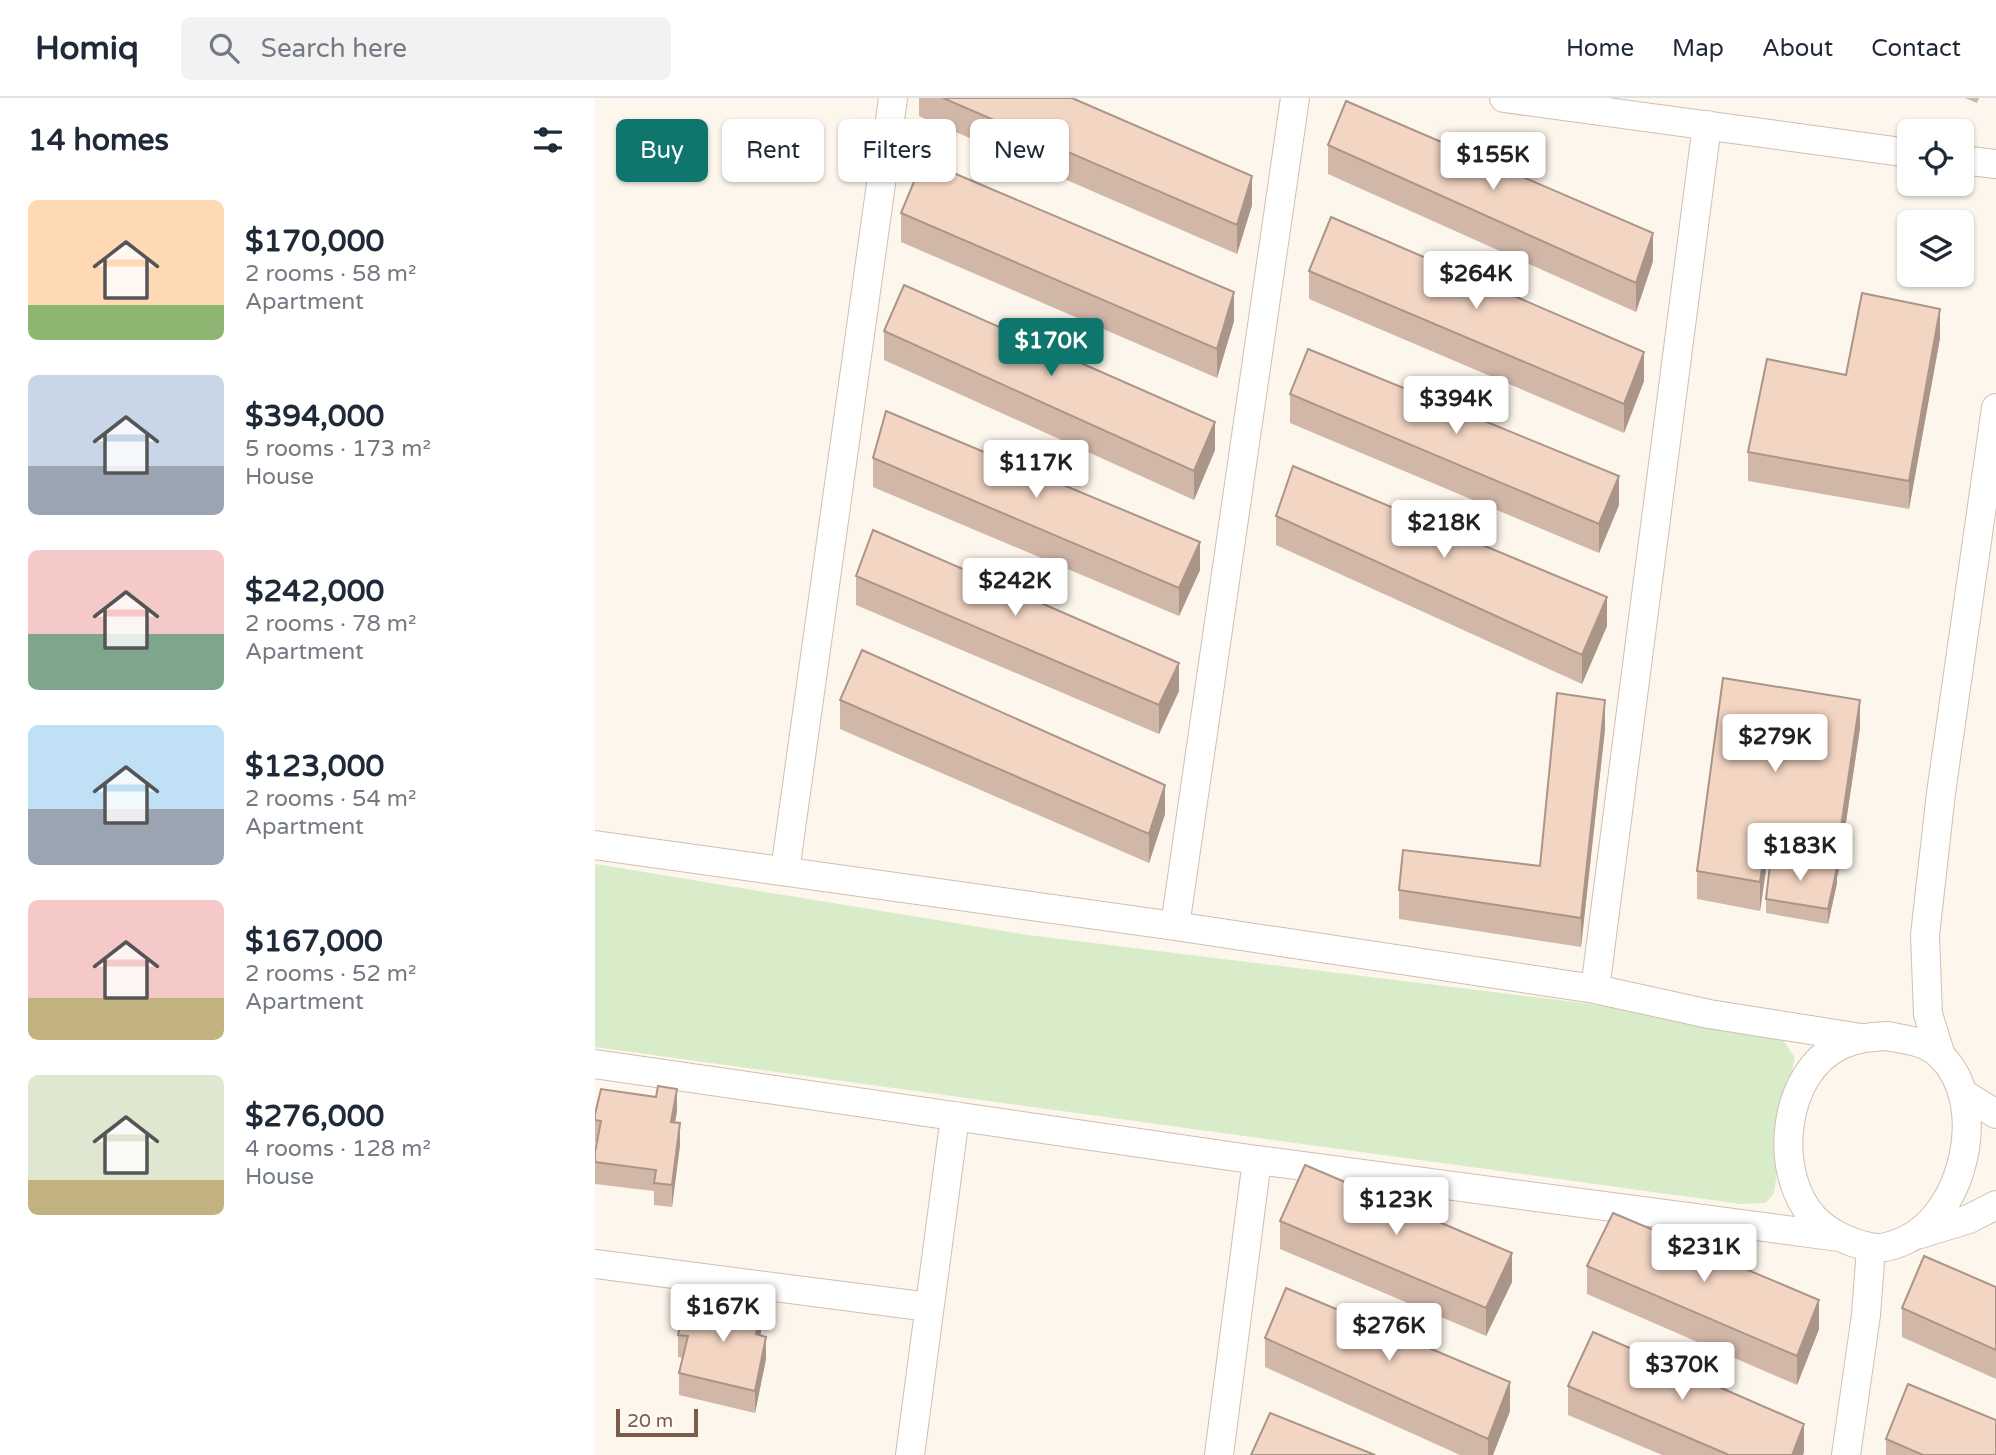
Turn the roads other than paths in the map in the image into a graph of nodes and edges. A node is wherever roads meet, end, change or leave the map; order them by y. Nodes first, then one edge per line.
1 (893, 98) edge
2 (1295, 98) edge
3 (1503, 98) edge
4 (1613, 105) edge
5 (1707, 125) junction
6 (1897, 151) edge
7 (1974, 161) edge
8 (1996, 164) edge
9 (1996, 408) edge
10 (1986, 560) edge
11 (1983, 607) edge
12 (595, 845) edge
13 (785, 871) junction
14 (1174, 926) junction
15 (1595, 989) junction
16 (1861, 1038) junction
17 (1941, 1056) junction
18 (595, 1064) edge
19 (1962, 1093) junction
20 (1996, 1114) edge
21 (955, 1116) junction
22 (1257, 1160) junction
23 (1996, 1205) edge
24 (1917, 1234) junction
25 (1839, 1237) junction
26 (1871, 1248) junction
27 (595, 1264) edge
28 (929, 1307) junction
29 (910, 1455) edge
30 (1219, 1455) edge
31 (1846, 1455) edge

1 - 13 street
2 - 14 street
3 - 4 street
4 - 5 street
5 - 6 street
5 - 15 street
7 - 8 street
9 - 10 street
10 - 11 street
11 - 17 street
12 - 13 street
13 - 14 street
14 - 15 street
15 - 16 street
16 - 17 street
16 - 25 street
17 - 19 street
18 - 21 street
19 - 20 street
19 - 24 street
21 - 22 street
21 - 28 street
22 - 25 street
22 - 30 street
23 - 24 street
24 - 26 street
25 - 26 street
26 - 31 street
27 - 28 street
28 - 29 street

